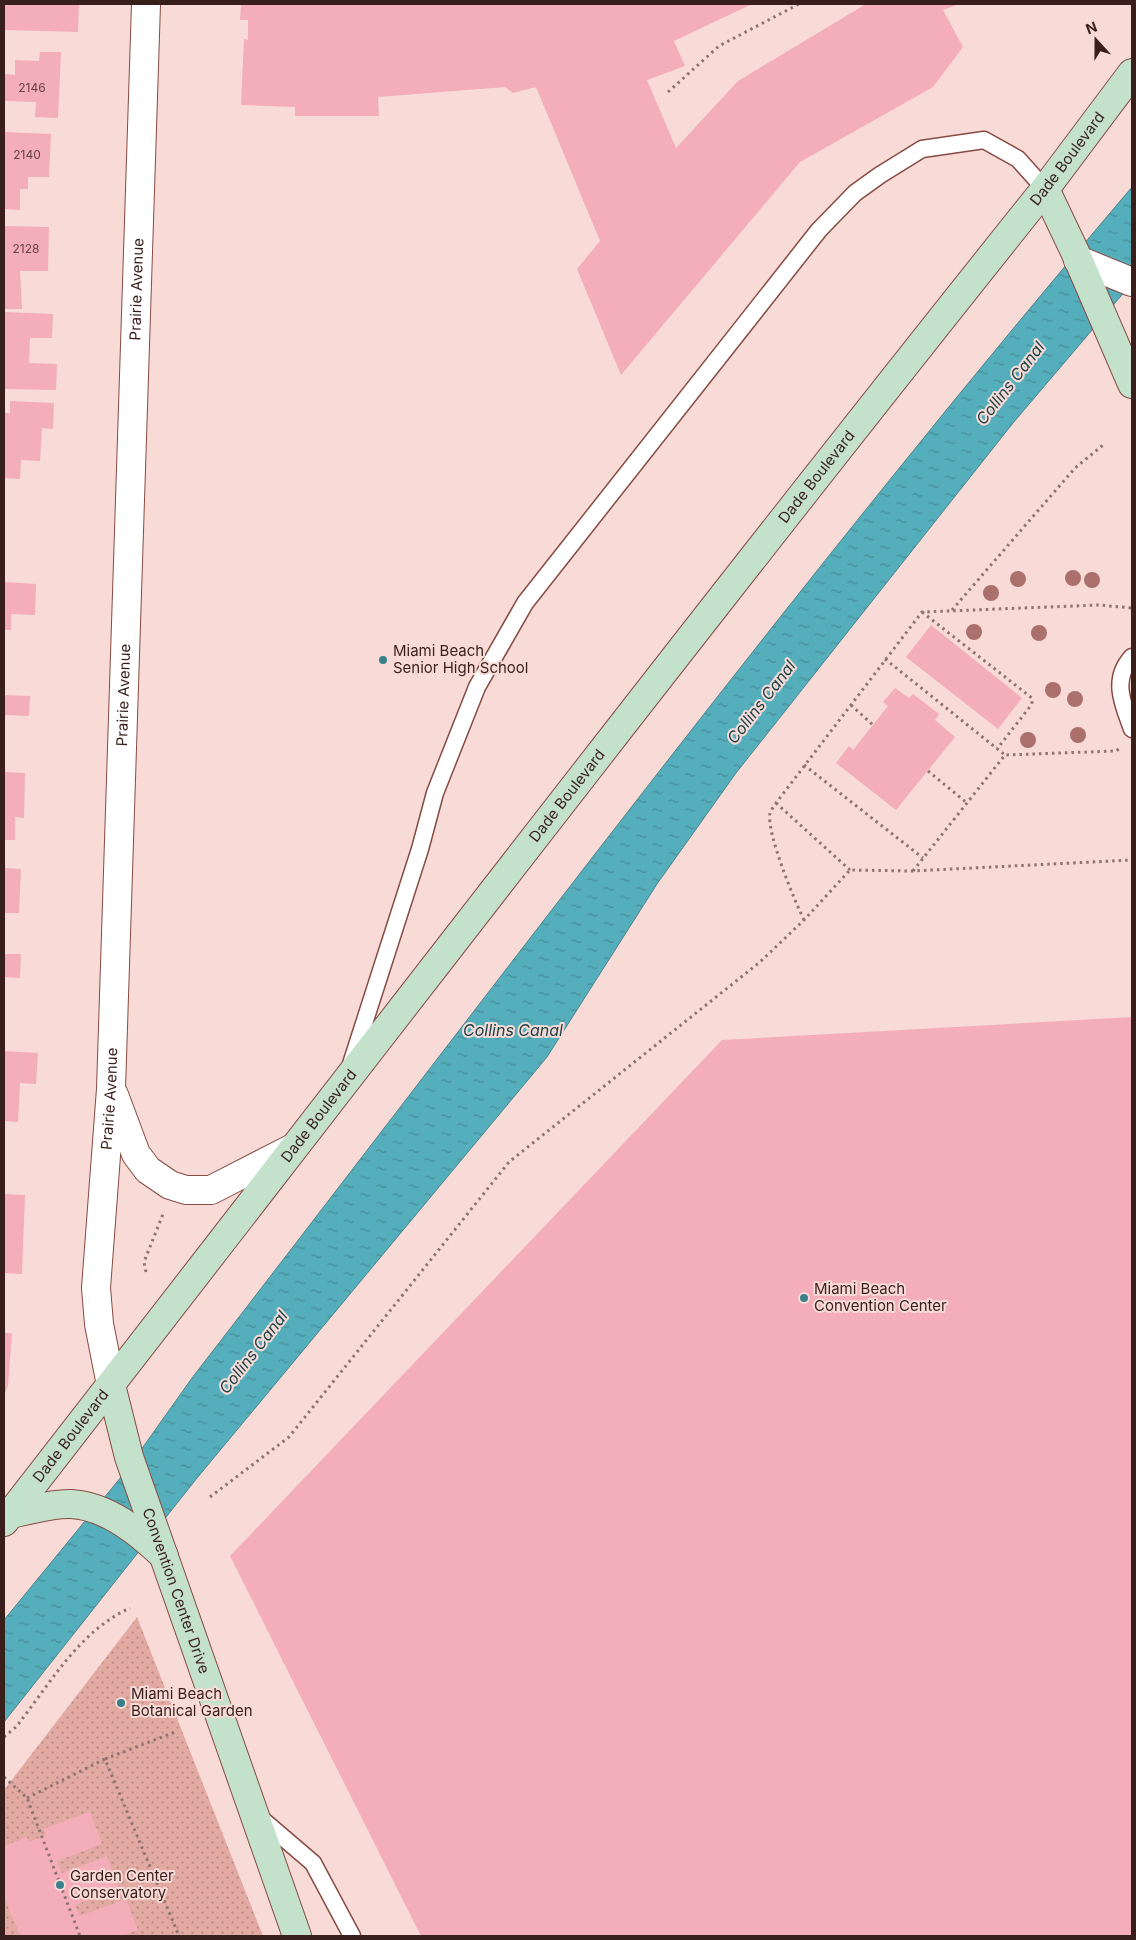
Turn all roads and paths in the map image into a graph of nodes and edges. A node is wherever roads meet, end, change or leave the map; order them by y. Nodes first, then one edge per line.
1 (146, 4) edge
2 (799, 4) edge
3 (1132, 73) edge
4 (668, 92) dead end
5 (1045, 189) junction
6 (1077, 256) junction
7 (1132, 282) edge
8 (1132, 384) edge
9 (1103, 445) dead end
10 (1132, 608) edge
11 (951, 611) junction
12 (922, 612) junction
13 (1132, 657) edge
14 (885, 659) junction
15 (851, 705) junction
16 (873, 725) dead end
17 (1132, 729) edge
18 (998, 749) junction
19 (1116, 750) dead end
20 (1005, 755) junction
21 (804, 765) junction
22 (928, 771) dead end
23 (776, 803) junction
24 (967, 803) junction
25 (923, 858) junction
26 (1132, 860) edge
27 (850, 870) junction
28 (912, 871) junction
29 (804, 920) junction
30 (347, 1077) junction
31 (111, 1089) junction
32 (293, 1148) junction
33 (165, 1208) dead end
34 (144, 1262) junction
35 (140, 1268) dead end
36 (146, 1272) dead end
37 (111, 1385) junction
38 (210, 1497) dead end
39 (7, 1518) edge
40 (158, 1546) junction
41 (130, 1608) dead end
42 (175, 1732) dead end
43 (4, 1737) edge
44 (105, 1759) junction
45 (4, 1777) edge
46 (27, 1798) junction
47 (253, 1812) junction
48 (80, 1936) edge
49 (179, 1936) edge
50 (297, 1936) edge
51 (352, 1936) edge

1 - 31 street, Prairie Avenue
2 - 4 path
3 - 5 main road, Dade Boulevard
5 - 6 main road
5 - 30 main road, Dade Boulevard
5 - 30 lane
6 - 7 street
6 - 8 main road
9 - 11 path
10 - 11 path
11 - 12 path
12 - 14 path
12 - 18 path
13 - 17 lane
14 - 15 path
14 - 18 path
15 - 16 path
15 - 21 path
18 - 20 path
19 - 20 path
20 - 24 path
21 - 23 path
21 - 25 path
22 - 24 path
23 - 27 path
23 - 29 path
24 - 25 path
25 - 28 path
26 - 28 path
27 - 28 path
27 - 29 path
29 - 38 path
30 - 32 main road, Dade Boulevard
31 - 32 street
31 - 37 street, Prairie Avenue
32 - 37 main road, Dade Boulevard
33 - 34 path
34 - 35 path
34 - 36 path
37 - 39 main road, Dade Boulevard
37 - 40 main road, Convention Center Drive
39 - 40 main road
40 - 47 main road, Convention Center Drive
41 - 43 path
42 - 44 path
44 - 46 path
44 - 49 path
45 - 46 path
46 - 48 path
47 - 50 main road, Convention Center Drive
47 - 51 lane

